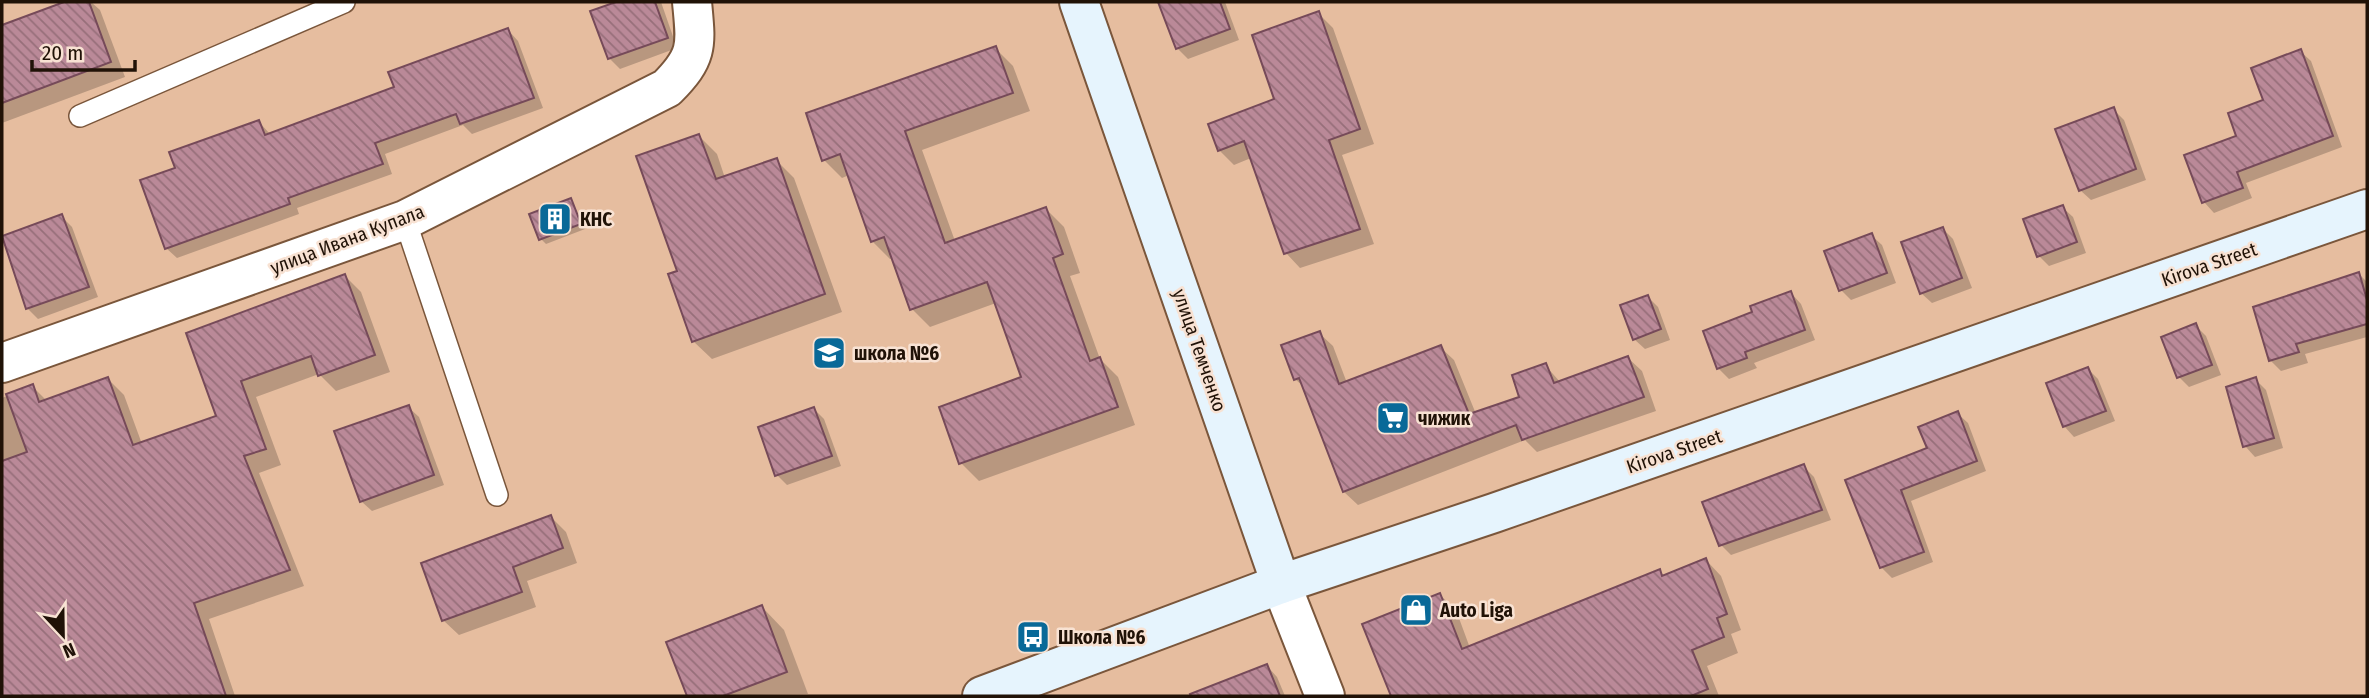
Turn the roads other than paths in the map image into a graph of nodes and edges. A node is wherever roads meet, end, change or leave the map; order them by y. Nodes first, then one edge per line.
1 (344, 2) edge
2 (692, 2) edge
3 (1079, 2) edge
4 (80, 116) dead end
5 (2367, 209) edge
6 (405, 220) junction
7 (2, 363) edge
8 (497, 495) dead end
9 (1281, 584) junction
10 (982, 696) edge
11 (1325, 696) edge

1 - 4 lane
2 - 6 street, улица Ивана Купала
3 - 9 main road, улица Темченко
5 - 9 main road, Kirova Street
6 - 7 street, улица Ивана Купала
6 - 8 lane
9 - 10 main road, Kirova Street
9 - 11 street, улица Темченко

